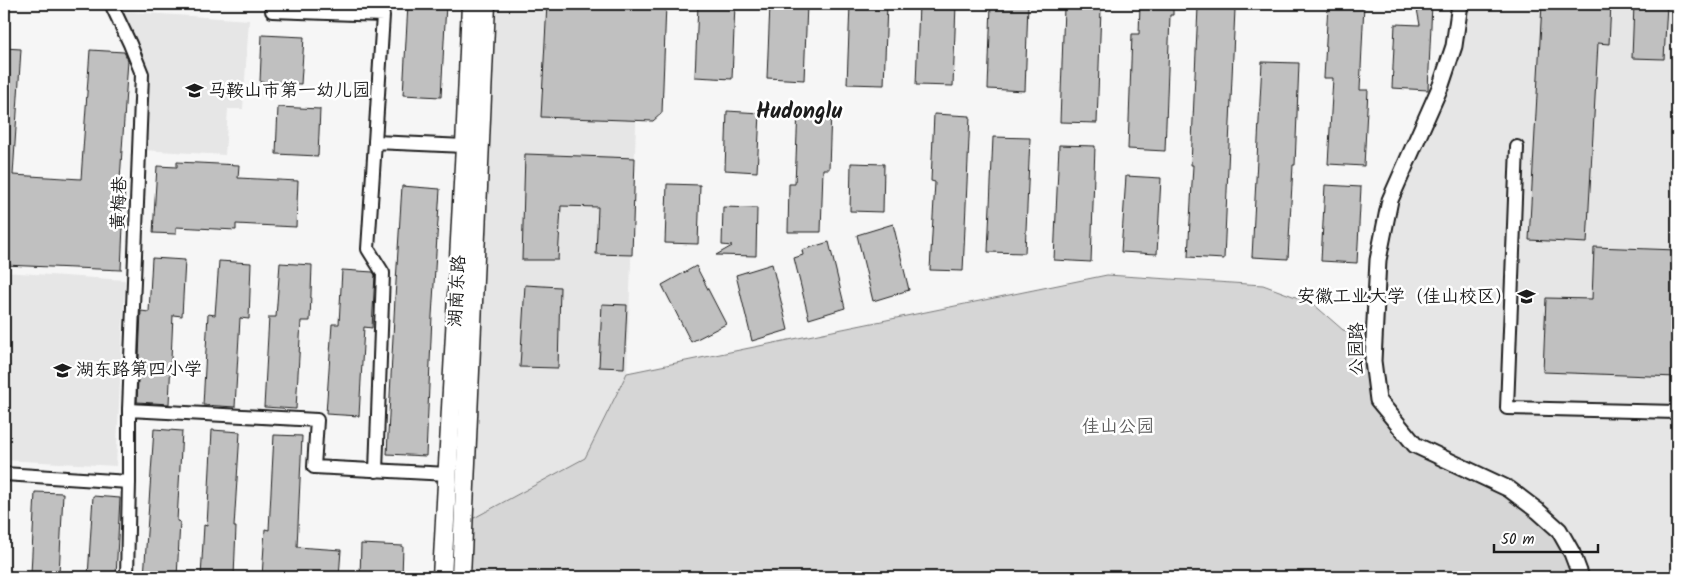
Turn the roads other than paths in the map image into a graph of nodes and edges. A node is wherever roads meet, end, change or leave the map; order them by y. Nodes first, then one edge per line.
1 (113, 4) edge
2 (471, 4) edge
3 (486, 4) edge
4 (1460, 4) edge
5 (272, 10) dead end
6 (375, 142) junction
7 (465, 146) junction
8 (1518, 147) dead end
9 (129, 410) junction
10 (1677, 412) edge
11 (376, 471) junction
12 (4, 474) edge
13 (448, 474) junction
14 (129, 482) junction
15 (127, 577) edge
16 (442, 577) edge
17 (461, 577) edge
18 (1581, 577) edge

1 - 9 street, 黄梅巷
2 - 7 main road, 湖南东路
3 - 17 main road
4 - 18 street, 公园路
5 - 6 street
6 - 7 street
6 - 11 street
7 - 13 main road, 湖南东路
8 - 10 street
9 - 11 street
9 - 14 street, 黄梅巷
11 - 13 street
12 - 14 street
13 - 16 main road, 湖南东路
14 - 15 street

